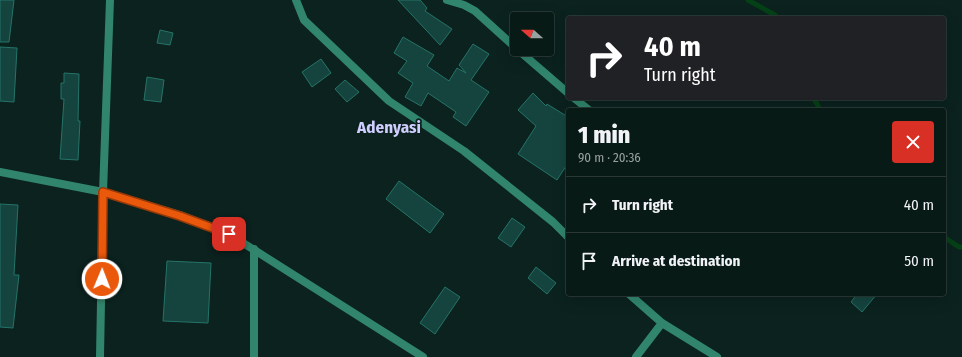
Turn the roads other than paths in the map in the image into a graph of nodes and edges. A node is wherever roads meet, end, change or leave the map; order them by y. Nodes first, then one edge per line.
1 (110, 0) edge
2 (296, 0) edge
3 (447, 0) edge
4 (510, 43) edge
5 (525, 56) edge
6 (566, 91) edge
7 (576, 100) edge
8 (586, 108) edge
9 (0, 172) edge
10 (103, 192) junction
11 (566, 235) edge
12 (254, 249) junction
13 (631, 296) edge
14 (662, 323) junction
15 (100, 357) edge
16 (254, 357) edge
17 (424, 357) edge
18 (636, 357) edge
19 (717, 357) edge

1 - 10 street
2 - 11 street
3 - 4 street
5 - 6 street
7 - 8 street
9 - 10 street
10 - 12 street
10 - 15 street
12 - 16 street
12 - 17 street
13 - 14 street
14 - 18 street
14 - 19 street

